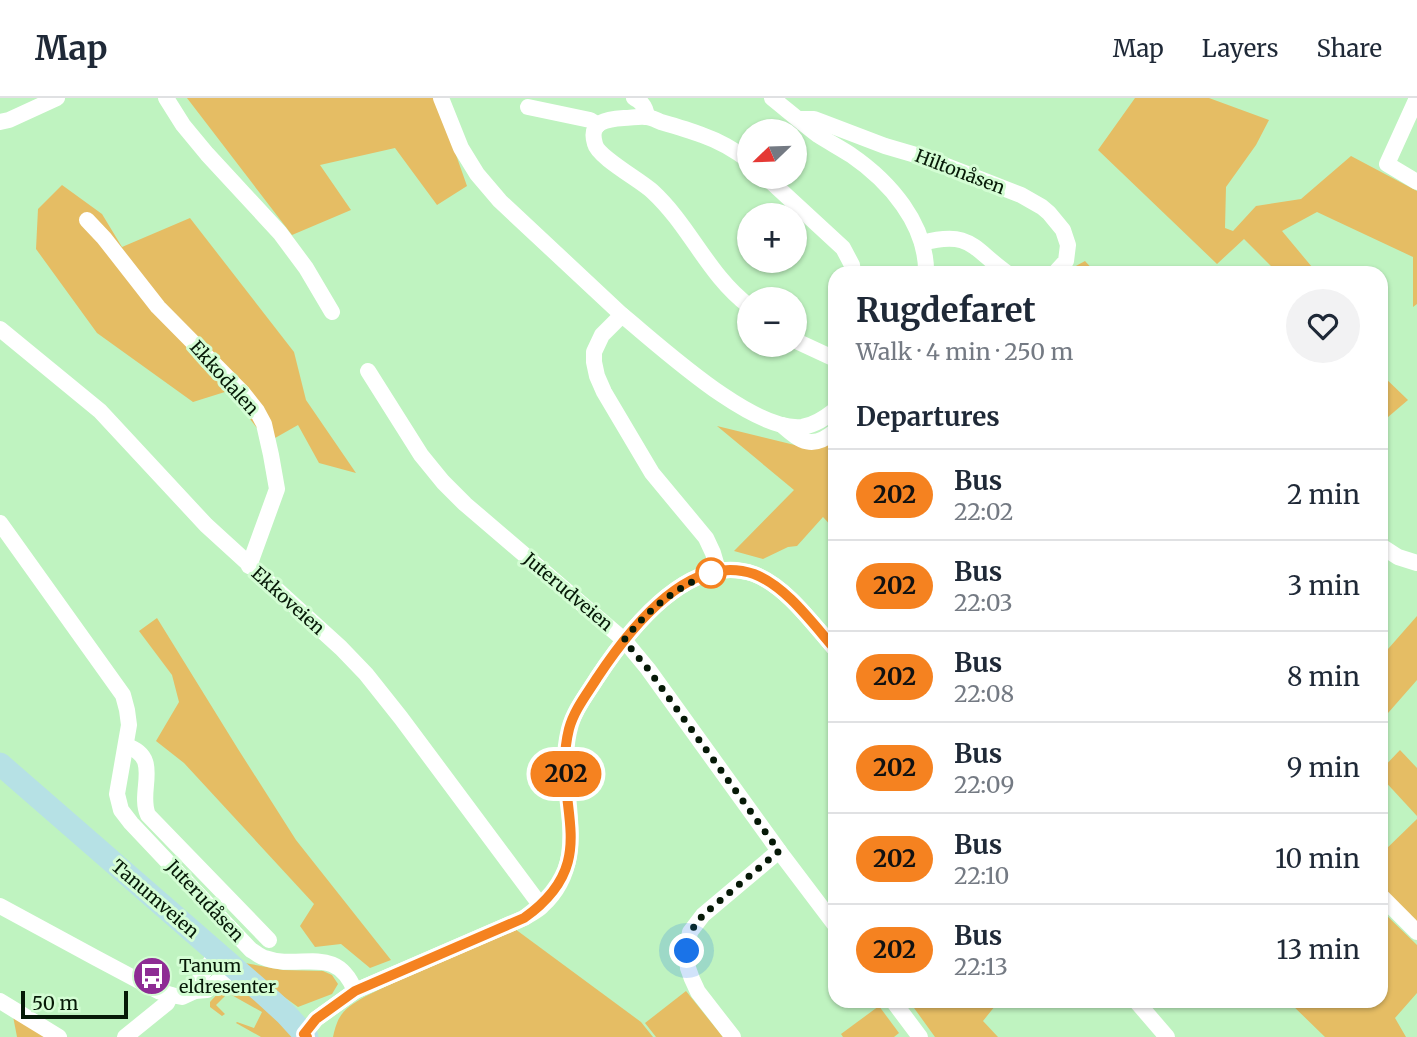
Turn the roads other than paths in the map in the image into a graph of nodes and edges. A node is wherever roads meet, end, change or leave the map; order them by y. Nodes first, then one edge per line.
1 (57, 98) edge
2 (166, 98) edge
3 (441, 98) edge
4 (634, 98) edge
5 (772, 98) edge
6 (1417, 98) edge
7 (528, 107) dead end
8 (647, 117) junction
9 (799, 119) edge
10 (807, 119) edge
11 (0, 122) edge
12 (598, 125) junction
13 (807, 125) edge
14 (737, 152) edge
15 (1417, 182) edge
16 (779, 189) edge
17 (88, 220) dead end
18 (922, 243) junction
19 (852, 266) edge
20 (926, 266) edge
21 (998, 266) edge
22 (1061, 266) edge
23 (737, 296) edge
24 (332, 312) dead end
25 (622, 315) junction
26 (0, 329) edge
27 (807, 347) edge
28 (828, 354) edge
29 (368, 371) dead end
30 (828, 416) edge
31 (782, 425) junction
32 (828, 435) edge
33 (0, 523) edge
34 (1388, 551) edge
35 (1417, 563) edge
36 (248, 566) junction
37 (718, 570) junction
38 (624, 640) junction
39 (828, 641) edge
40 (126, 746) junction
41 (0, 764) edge
42 (779, 851) junction
43 (1388, 903) edge
44 (0, 906) edge
45 (541, 906) junction
46 (828, 916) edge
47 (1417, 932) edge
48 (269, 940) dead end
49 (225, 960) junction
50 (195, 991) junction
51 (355, 991) junction
52 (171, 995) junction
53 (0, 1001) edge
54 (898, 1008) edge
55 (1142, 1008) edge
56 (305, 1035) edge
57 (59, 1037) edge
58 (125, 1037) edge
59 (733, 1037) edge
60 (920, 1037) edge
61 (1167, 1037) edge

1 - 11 street
2 - 24 street
3 - 25 street
4 - 8 street
5 - 9 street, Hiltonåsen
6 - 15 street
7 - 12 street
8 - 12 street
8 - 14 street
10 - 22 street, Hiltonåsen
12 - 23 street
13 - 18 street, Hiltonåsen
16 - 19 street
17 - 36 street, Ekkodalen
18 - 20 street, Hiltonåsen
18 - 21 street
25 - 31 street
25 - 37 street
26 - 36 street, Ekkoveien
27 - 28 street
29 - 38 street, Juterudveien
30 - 31 street
31 - 32 street
33 - 40 street, Juterudåsen
34 - 35 street
36 - 45 street, Ekkoveien
37 - 38 street
37 - 39 street
38 - 42 street
38 - 45 street, Juterudveien
40 - 48 street, Juterudåsen
40 - 51 street, Juterudåsen
41 - 49 main road, Tanumveien
42 - 46 street
42 - 59 street
43 - 47 street
44 - 52 street
45 - 51 street, Juterudveien
49 - 50 street
49 - 50 street
49 - 56 main road, Tanumveien
50 - 52 street
51 - 56 street, Juterudveien
52 - 58 street
53 - 57 street
54 - 60 street
55 - 61 street

